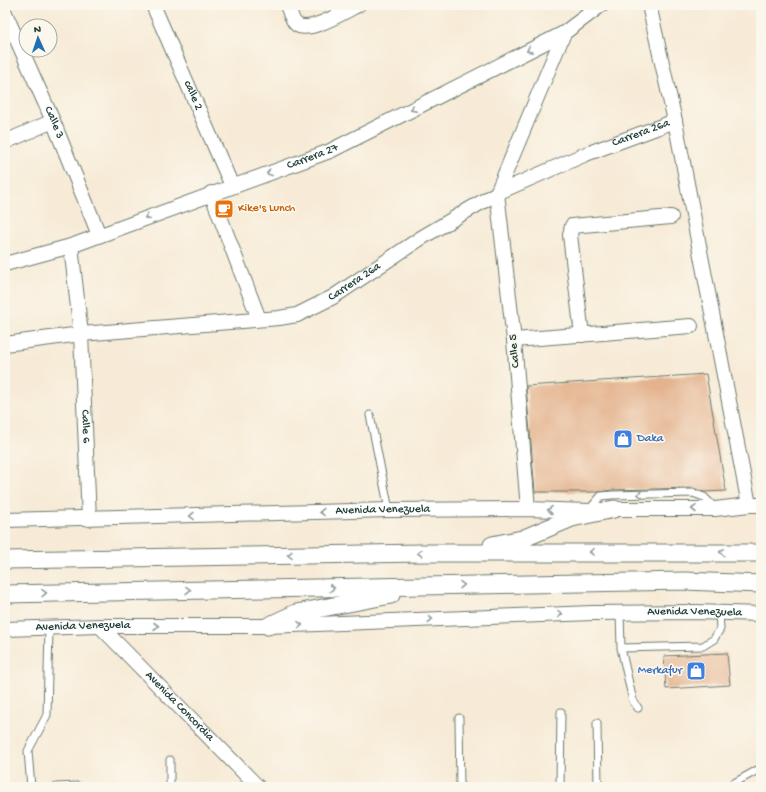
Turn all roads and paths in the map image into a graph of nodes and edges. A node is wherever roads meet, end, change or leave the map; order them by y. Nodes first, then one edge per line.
1 (153, 5) edge
2 (286, 5) edge
3 (358, 5) edge
4 (601, 5) edge
5 (649, 5) edge
6 (5, 13) edge
7 (564, 33) junction
8 (53, 121) junction
9 (675, 121) junction
10 (5, 142) edge
11 (232, 186) junction
12 (212, 193) junction
13 (497, 193) junction
14 (671, 217) dead end
15 (99, 235) junction
16 (71, 246) junction
17 (5, 264) edge
18 (259, 319) junction
19 (692, 326) dead end
20 (81, 334) junction
21 (582, 335) junction
22 (514, 340) junction
23 (5, 344) edge
24 (370, 415) dead end
25 (755, 505) edge
26 (528, 509) junction
27 (614, 509) junction
28 (715, 509) junction
29 (389, 510) junction
30 (588, 511) junction
31 (89, 519) junction
32 (5, 520) edge
33 (456, 553) junction
34 (761, 553) edge
35 (5, 560) edge
36 (761, 584) edge
37 (431, 586) junction
38 (5, 594) edge
39 (620, 612) junction
40 (720, 612) junction
41 (761, 614) edge
42 (100, 626) junction
43 (268, 626) junction
44 (49, 628) junction
45 (5, 629) edge
46 (622, 648) junction
47 (638, 708) dead end
48 (562, 712) dead end
49 (459, 718) dead end
50 (597, 723) dead end
51 (170, 760) dead end
52 (761, 768) edge
53 (77, 786) edge
54 (31, 787) edge
55 (56, 787) edge
56 (170, 787) edge
57 (258, 787) edge
58 (460, 787) edge
59 (560, 787) edge
60 (598, 787) edge
61 (727, 787) edge

1 - 11 street, calle 2
2 - 3 street
4 - 7 street, Carrera 27
5 - 9 street
6 - 8 street, Calle 3
7 -> 11 street, Carrera 27
7 - 13 street
8 - 10 street
8 - 15 street, Calle 3
9 - 13 street, Carrera 26a
9 - 25 street
11 - 12 street, Carrera 27
12 -> 15 street, Carrera 27
12 - 18 street
13 - 18 street, Carrera 26a
13 - 22 street, Calle 5
14 - 21 street
15 - 16 street, Carrera 27
16 - 17 street, Carrera 27
16 - 20 street, Calle 6
18 - 20 street, Carrera 26a
19 - 21 street
20 - 23 street, Carrera 26a
20 - 31 street, Calle 6
21 - 22 street
22 - 26 street, Calle 5
24 - 29 lane
25 - 28 street, Avenida Venezuela
26 - 29 street, Avenida Venezuela
30 -> 26 street, Avenida Venezuela
28 -> 27 street, Avenida Venezuela
27 - 30 street, Avenida Venezuela
27 - 33 street
28 -> 30 lane
29 -> 31 street, Avenida Venezuela
31 - 32 street, Avenida Venezuela
34 -> 33 street
33 -> 35 street
37 -> 36 street
38 -> 37 street
37 - 43 street
39 - 40 street, Avenida Venezuela
43 -> 39 street, Avenida Venezuela
39 - 46 lane
40 - 41 street, Avenida Venezuela
40 - 46 lane
42 -> 43 street, Avenida Venezuela
42 - 44 street, Avenida Venezuela
42 - 57 street, Avenida Concordia
44 - 45 street, Avenida Venezuela
44 - 54 lane
46 - 47 lane
48 - 59 lane
49 - 58 lane
50 - 60 lane
51 - 56 lane
52 - 61 lane
53 - 55 lane

